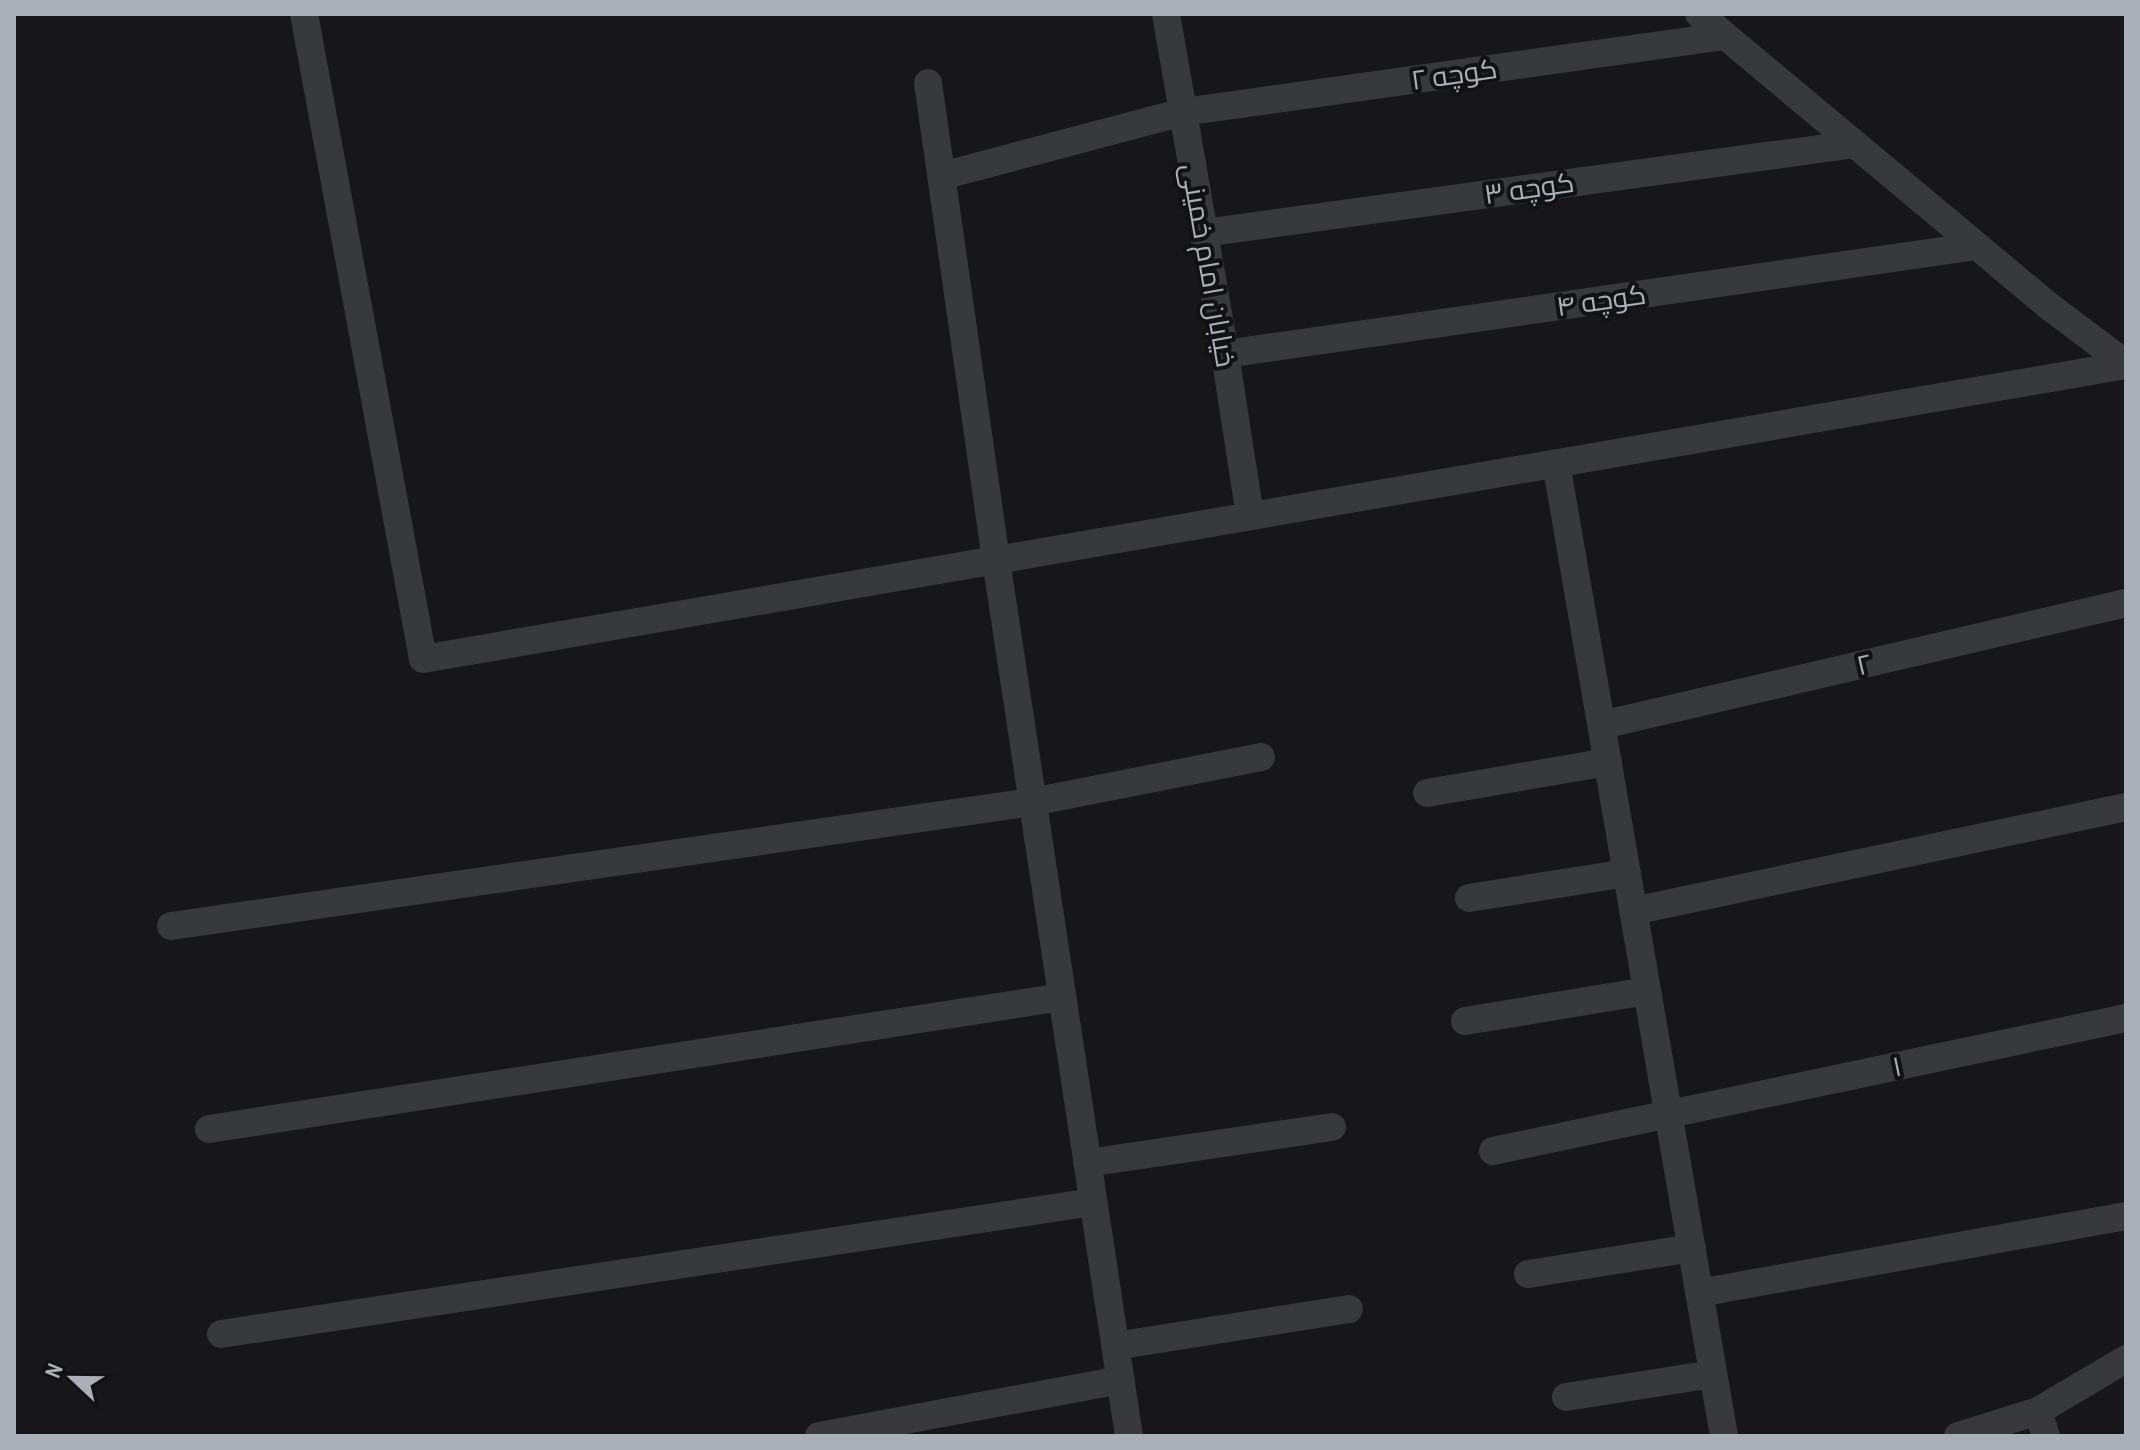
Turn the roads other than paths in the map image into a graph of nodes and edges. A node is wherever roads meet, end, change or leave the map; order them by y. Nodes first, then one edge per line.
1 (304, 14) edge
2 (1166, 14) edge
3 (1699, 14) edge
4 (1725, 36) junction
5 (928, 83) dead end
6 (1183, 112) junction
7 (1855, 144) junction
8 (953, 173) dead end
9 (1204, 233) junction
10 (1977, 246) junction
11 (1225, 354) junction
12 (2126, 364) edge
13 (1556, 463) junction
14 (1250, 516) junction
15 (996, 560) junction
16 (2126, 603) edge
17 (1602, 725) junction
18 (1261, 757) dead end
19 (1608, 762) junction
20 (1427, 793) dead end
21 (1032, 802) junction
22 (2126, 807) edge
23 (1627, 873) junction
24 (1469, 898) dead end
25 (1633, 911) junction
26 (171, 926) dead end
27 (1647, 991) junction
28 (1062, 997) junction
29 (2126, 1018) edge
30 (1465, 1021) dead end
31 (1669, 1115) junction
32 (1332, 1127) dead end
33 (209, 1129) dead end
34 (1493, 1151) dead end
35 (1087, 1163) junction
36 (1093, 1202) junction
37 (2126, 1216) edge
38 (1692, 1248) junction
39 (1528, 1274) dead end
40 (1699, 1293) junction
41 (1349, 1309) dead end
42 (221, 1334) dead end
43 (1115, 1346) junction
44 (2126, 1359) edge
45 (1713, 1374) junction
46 (1121, 1380) junction
47 (1566, 1397) dead end
48 (2042, 1424) edge
49 (819, 1436) edge
50 (1129, 1436) edge
51 (1724, 1436) edge
52 (1958, 1436) edge

1 - 15 street
2 - 6 street, خیابان امام خمینی
3 - 4 street
4 - 6 street, کوچه ۲
4 - 7 street
5 - 15 street
6 - 8 street, کوچه ۲
6 - 9 street, خیابان امام خمینی
7 - 9 street, کوچه ۳
7 - 10 street
9 - 11 street, خیابان امام خمینی
10 - 11 street, کوچه ۴
10 - 12 street
11 - 14 street, خیابان امام خمینی
12 - 13 street
13 - 14 street
13 - 17 street
14 - 15 street
15 - 21 street
16 - 17 street, ۲
17 - 19 street
18 - 21 street
19 - 20 street
19 - 23 street
21 - 26 street
21 - 28 street
22 - 25 street
23 - 24 street
23 - 25 street
25 - 27 street
27 - 30 street
27 - 31 street
28 - 33 street
28 - 35 street
29 - 31 street, ۱
31 - 34 street, ۱
31 - 38 street
32 - 35 street
35 - 36 street
36 - 42 street
36 - 43 street
37 - 40 street
38 - 39 street
38 - 40 street
40 - 45 street
41 - 43 street
43 - 46 street
44 - 48 street
45 - 47 street
45 - 51 street
46 - 49 street
46 - 50 street
48 - 52 street

